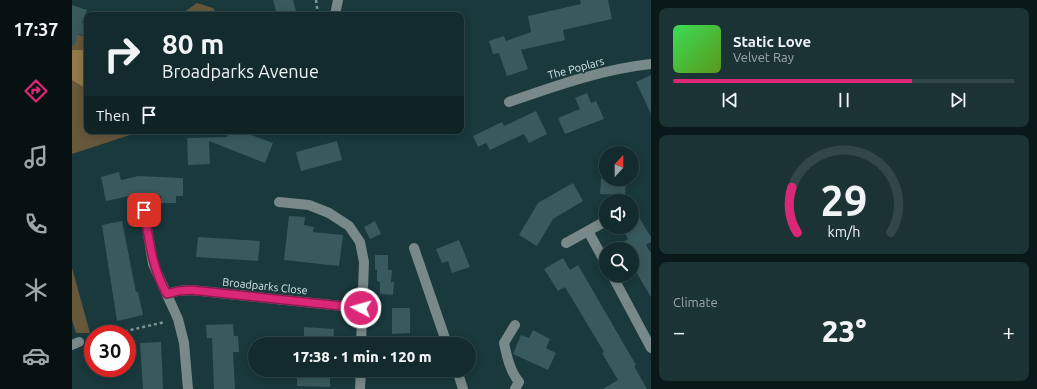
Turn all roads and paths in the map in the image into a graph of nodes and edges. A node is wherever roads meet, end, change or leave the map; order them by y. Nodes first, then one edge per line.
1 (316, 0) edge
2 (338, 0) edge
3 (318, 12) edge
4 (336, 12) edge
5 (651, 64) edge
6 (509, 102) dead end
7 (279, 202) dead end
8 (144, 210) dead end
9 (599, 224) edge
10 (588, 230) junction
11 (566, 243) dead end
12 (414, 248) dead end
13 (599, 251) edge
14 (616, 282) edge
15 (167, 294) junction
16 (361, 308) junction
17 (178, 319) junction
18 (514, 326) dead end
19 (136, 329) edge
20 (361, 337) edge
21 (445, 337) edge
22 (651, 348) edge
23 (361, 377) edge
24 (459, 377) edge
25 (188, 389) edge
26 (360, 389) edge
27 (463, 389) edge
28 (515, 389) edge

1 - 3 path
2 - 4 street
5 - 6 street, The Poplars
7 - 16 street
8 - 15 street
9 - 10 street
10 - 11 street
10 - 13 street
12 - 21 street
14 - 22 street
15 - 16 street, Broadparks Close
15 - 17 street
16 - 20 street
17 - 19 path
17 - 25 street
18 - 28 street
23 - 26 street
24 - 27 street

